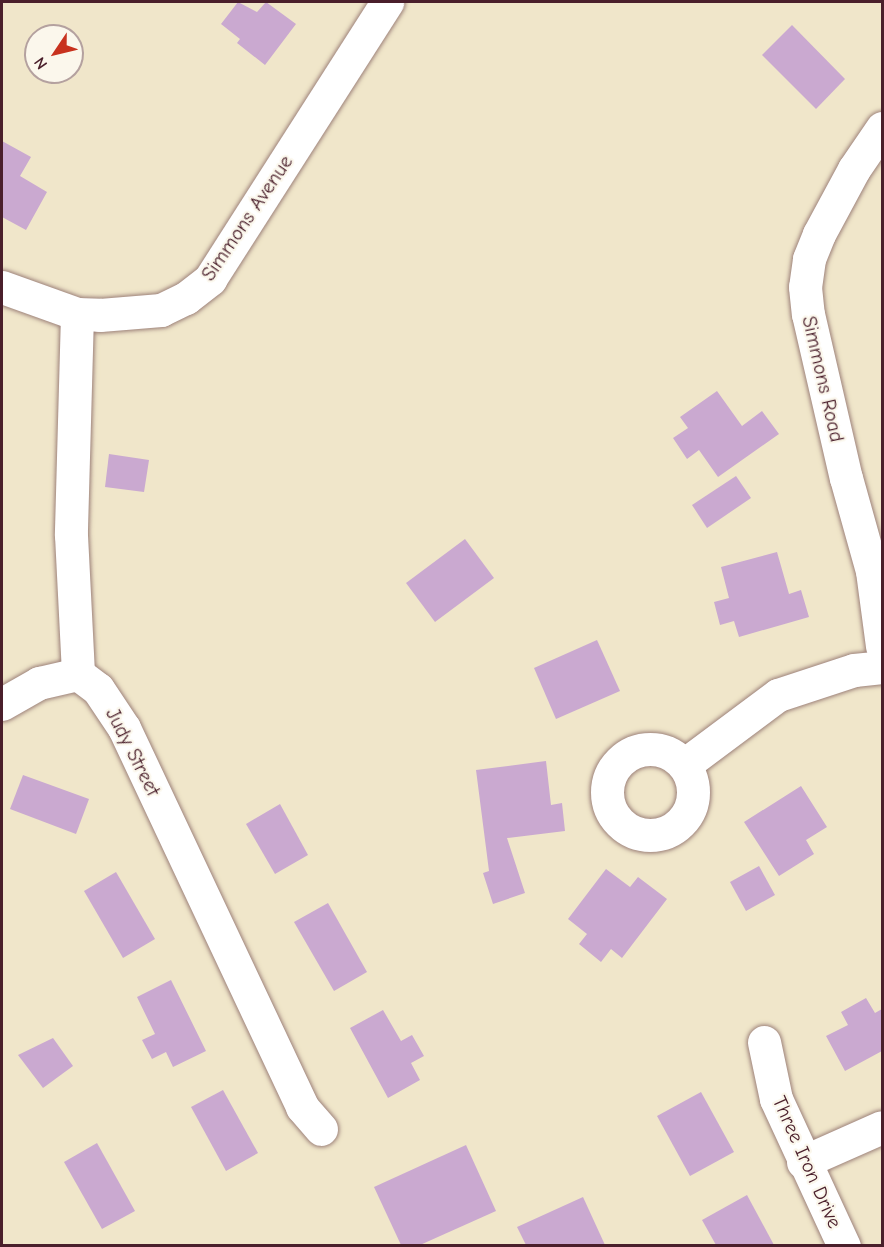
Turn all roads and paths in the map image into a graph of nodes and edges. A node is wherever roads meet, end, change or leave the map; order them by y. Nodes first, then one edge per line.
1 (387, 2) edge
2 (882, 128) edge
3 (2, 287) edge
4 (77, 314) junction
5 (882, 646) edge
6 (882, 667) edge
7 (78, 674) junction
8 (2, 704) edge
9 (684, 765) dead end
10 (764, 1042) dead end
11 (882, 1127) edge
12 (321, 1129) dead end
13 (803, 1162) junction
14 (844, 1245) edge

1 - 4 street, Simmons Avenue
2 - 5 street, Simmons Road
3 - 4 street, Simmons Avenue
4 - 7 street
6 - 9 street
7 - 8 street
7 - 12 street, Judy Street
10 - 13 street, Three Iron Drive
11 - 13 street
13 - 14 street, Three Iron Drive

